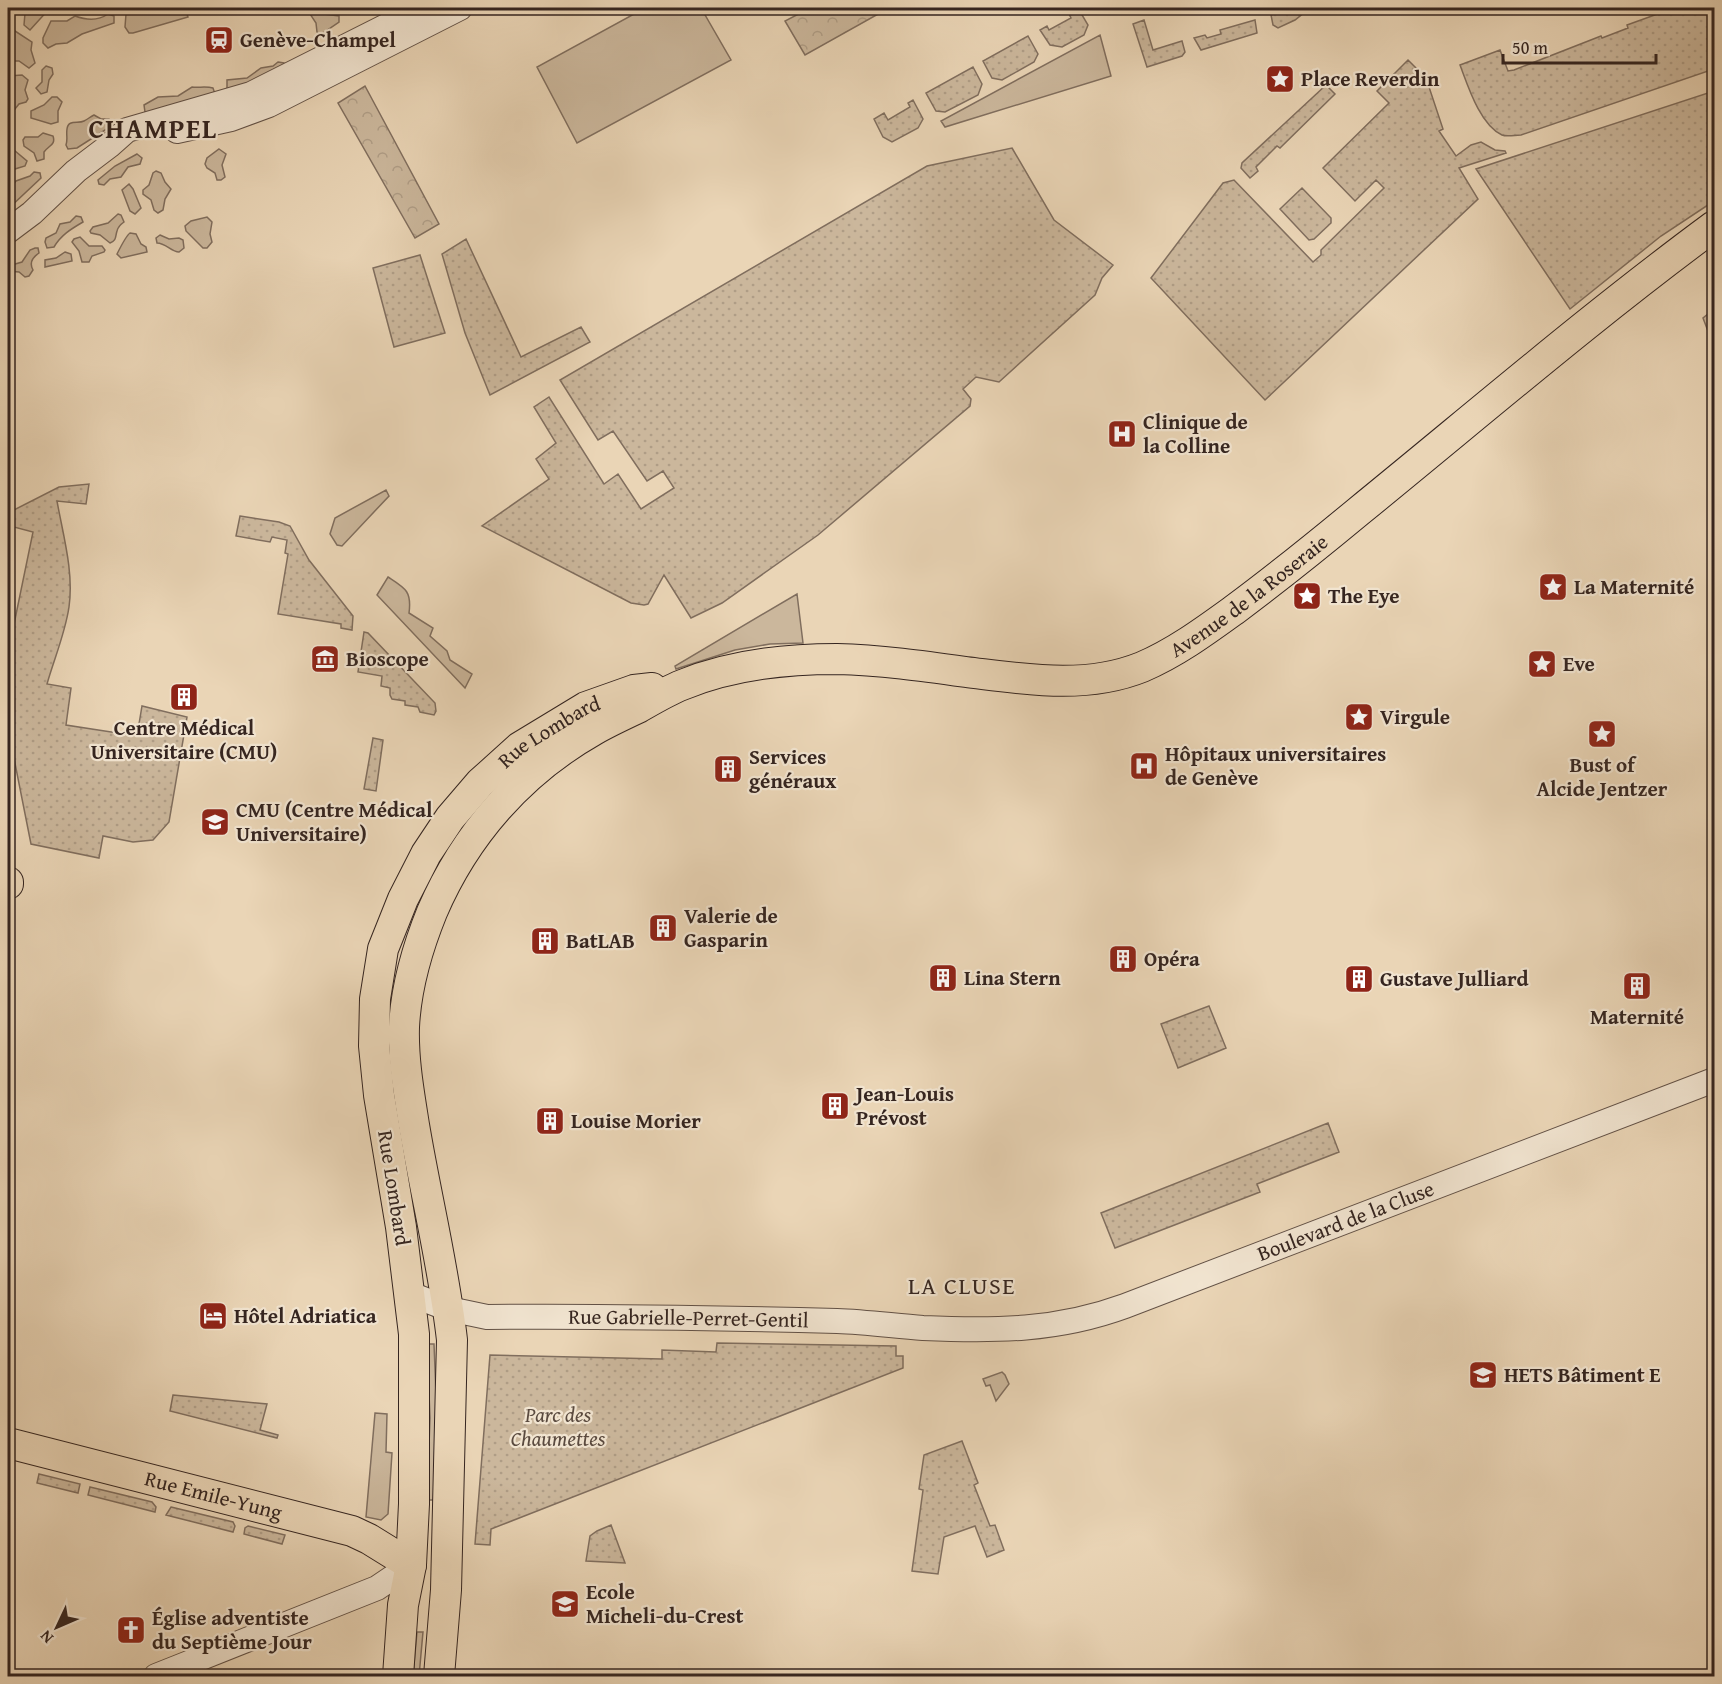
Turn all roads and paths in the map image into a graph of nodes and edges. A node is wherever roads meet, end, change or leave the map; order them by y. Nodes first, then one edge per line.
1 (422, 8) edge
2 (460, 8) edge
3 (168, 126) junction
4 (1714, 226) edge
5 (8, 231) edge
6 (681, 685) junction
7 (606, 699) junction
8 (594, 730) junction
9 (1714, 1080) edge
10 (410, 1294) junction
11 (449, 1309) junction
12 (970, 1329) joint
13 (8, 1443) edge
14 (446, 1563) junction
15 (411, 1565) junction
16 (156, 1677) edge
17 (398, 1677) edge
18 (439, 1677) edge

1 - 3 street
2 - 3 street
3 - 5 street
4 - 6 main road, Avenue de la Roseraie
6 - 7 main road, Avenue de la Roseraie
6 - 8 main road, Avenue de la Roseraie
7 - 8 main road, Rue Lombard
7 - 10 main road, Rue Lombard
8 - 11 main road, Rue Lombard
9 - 12 street, Boulevard de la Cluse
10 - 11 street, Rue Gabrielle-Perret-Gentil
10 - 15 main road, Rue Lombard
11 - 12 street, Rue Gabrielle-Perret-Gentil
11 - 14 main road, Rue Lombard
13 - 15 main road, Rue Emile-Yung
14 - 15 main road
14 - 18 main road, Rue Lombard
15 - 16 street
15 - 17 main road, Rue Lombard

